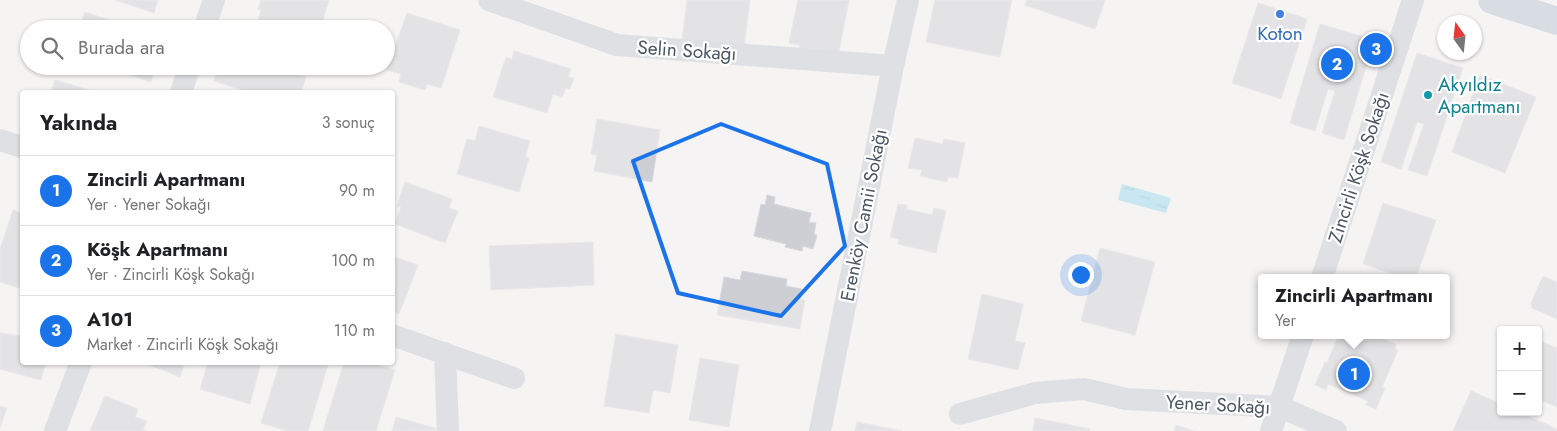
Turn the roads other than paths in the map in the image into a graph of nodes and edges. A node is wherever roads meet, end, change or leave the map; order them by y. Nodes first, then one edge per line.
1 (214, 0) edge
2 (489, 0) edge
3 (908, 0) edge
4 (1414, 0) edge
5 (1492, 0) edge
6 (207, 20) edge
7 (1557, 21) edge
8 (893, 66) junction
9 (187, 75) edge
10 (182, 90) edge
11 (0, 140) edge
12 (20, 146) edge
13 (1323, 274) edge
14 (395, 336) edge
15 (1302, 339) edge
16 (445, 354) junction
17 (80, 365) edge
18 (514, 378) dead end
19 (1280, 407) junction
20 (960, 414) dead end
21 (56, 431) edge
22 (448, 431) edge
23 (820, 431) edge
24 (1271, 431) edge
25 (1336, 431) edge

1 - 6 street
2 - 8 street, Selin Sokağı
3 - 8 street, Erenköy Camii Sokağı
4 - 13 street, Zincirli Köşk Sokağı
5 - 7 main road
8 - 23 street, Erenköy Camii Sokağı
9 - 10 street
11 - 12 street
14 - 16 street
15 - 19 street
16 - 18 street
16 - 22 street
17 - 21 street
19 - 20 street, Yener Sokağı
19 - 24 street
19 - 25 street, Yener Sokağı

